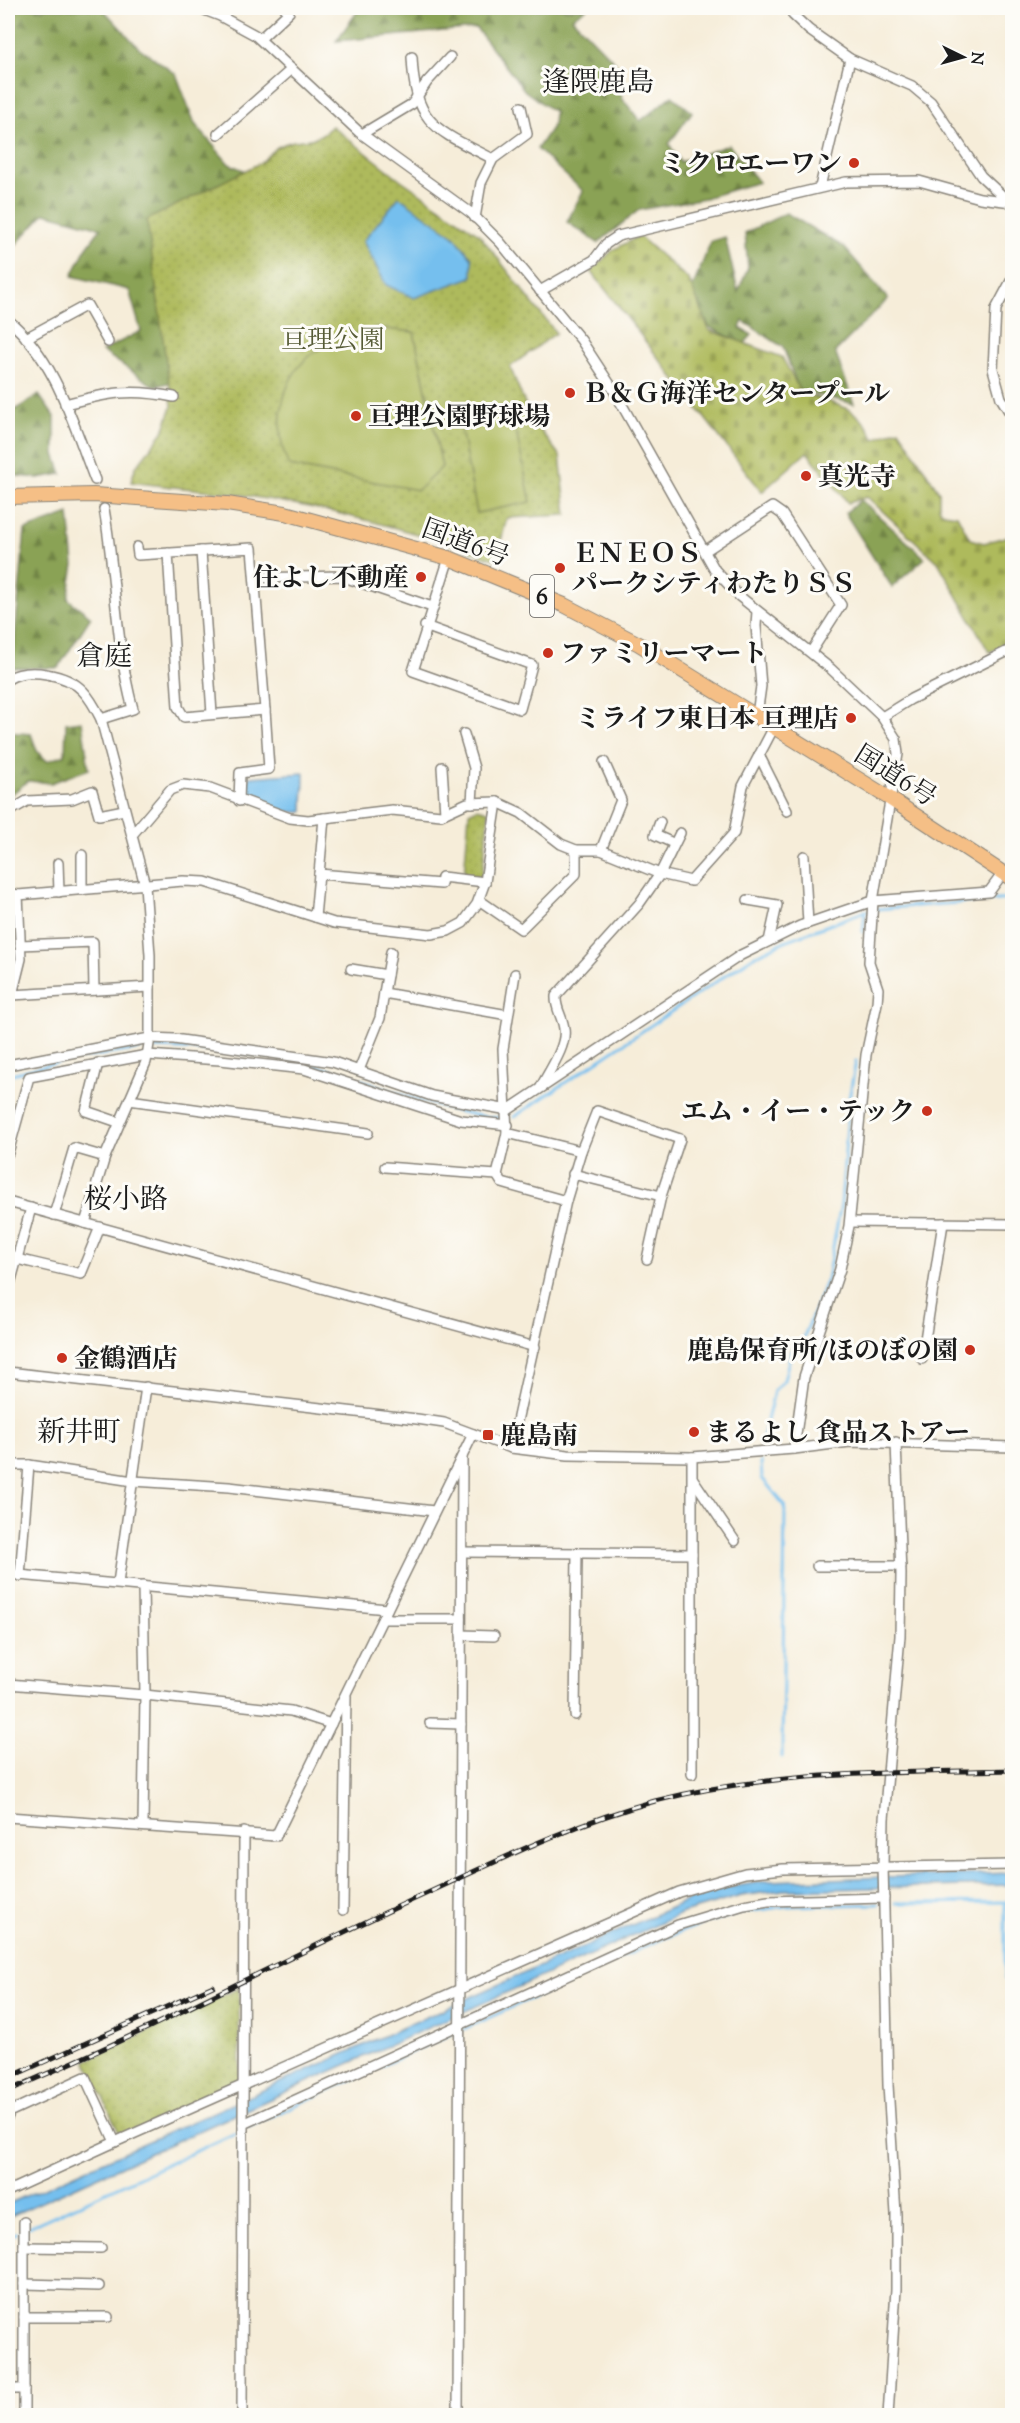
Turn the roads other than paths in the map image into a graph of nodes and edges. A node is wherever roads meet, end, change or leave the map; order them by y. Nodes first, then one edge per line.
1 (199, 8) edge
2 (285, 8) edge
3 (791, 8) edge
4 (258, 37) junction
5 (412, 57) dead end
6 (450, 57) dead end
7 (850, 59) junction
8 (292, 69) junction
9 (417, 98) junction
10 (521, 107) dead end
11 (218, 134) dead end
12 (362, 134) junction
13 (493, 159) junction
14 (820, 188) junction
15 (1012, 204) edge
16 (476, 218) junction
17 (1012, 279) edge
18 (540, 291) junction
19 (8, 320) edge
20 (26, 338) junction
21 (108, 342) dead end
22 (174, 397) dead end
23 (65, 404) junction
24 (1012, 416) edge
25 (95, 480) dead end
26 (8, 497) edge
27 (104, 509) dead end
28 (137, 547) dead end
29 (201, 551) junction
30 (705, 551) junction
31 (168, 553) junction
32 (449, 558) junction
33 (256, 578) junction
34 (432, 606) junction
35 (757, 612) junction
36 (425, 626) junction
37 (1012, 649) edge
38 (811, 652) junction
39 (8, 678) edge
40 (265, 710) junction
41 (212, 714) junction
42 (757, 715) junction
43 (882, 717) junction
44 (101, 719) junction
45 (774, 727) junction
46 (464, 734) dead end
47 (759, 755) junction
48 (604, 762) dead end
49 (442, 766) dead end
50 (890, 798) junction
51 (239, 801) junction
52 (472, 802) junction
53 (497, 802) junction
54 (124, 810) junction
55 (787, 811) dead end
56 (8, 812) edge
57 (445, 813) junction
58 (324, 818) junction
59 (660, 822) dead end
60 (680, 833) dead end
61 (132, 835) junction
62 (673, 843) junction
63 (576, 850) junction
64 (601, 850) junction
65 (82, 855) dead end
66 (804, 856) dead end
67 (58, 863) dead end
68 (319, 874) junction
69 (660, 874) junction
70 (1008, 876) edge
71 (485, 882) junction
72 (145, 885) junction
73 (82, 890) junction
74 (59, 892) junction
75 (8, 893) edge
76 (18, 895) junction
77 (479, 900) junction
78 (748, 900) dead end
79 (873, 901) junction
80 (315, 917) junction
81 (808, 923) junction
82 (8, 929) edge
83 (19, 929) junction
84 (769, 941) junction
85 (20, 945) junction
86 (390, 952) dead end
87 (351, 969) dead end
88 (515, 974) dead end
89 (387, 975) junction
90 (150, 987) junction
91 (94, 990) junction
92 (384, 993) junction
93 (508, 1015) junction
94 (150, 1038) junction
95 (147, 1055) junction
96 (98, 1063) junction
97 (8, 1065) edge
98 (359, 1070) junction
99 (540, 1089) junction
100 (129, 1100) junction
101 (508, 1110) junction
102 (118, 1122) junction
103 (507, 1129) junction
104 (368, 1133) dead end
105 (581, 1151) junction
106 (8, 1153) edge
107 (105, 1157) junction
108 (385, 1167) dead end
109 (573, 1174) junction
110 (497, 1175) junction
111 (661, 1196) junction
112 (566, 1200) junction
113 (8, 1202) edge
114 (31, 1208) junction
115 (54, 1215) junction
116 (850, 1222) junction
117 (85, 1223) junction
118 (944, 1223) junction
119 (1012, 1224) edge
120 (100, 1227) junction
121 (648, 1258) dead end
122 (17, 1259) junction
123 (8, 1292) edge
124 (535, 1347) junction
125 (922, 1359) dead end
126 (8, 1372) edge
127 (146, 1387) junction
128 (473, 1434) junction
129 (896, 1442) junction
130 (1012, 1447) edge
131 (511, 1448) junction
132 (794, 1449) junction
133 (462, 1457) junction
134 (692, 1457) junction
135 (8, 1465) edge
136 (30, 1465) junction
137 (692, 1478) junction
138 (133, 1481) junction
139 (434, 1511) junction
140 (735, 1541) dead end
141 (462, 1552) junction
142 (577, 1553) junction
143 (692, 1554) junction
144 (817, 1566) dead end
145 (901, 1566) junction
146 (8, 1574) edge
147 (20, 1576) junction
148 (118, 1583) junction
149 (143, 1586) junction
150 (385, 1614) junction
151 (462, 1619) junction
152 (461, 1635) junction
153 (494, 1635) dead end
154 (8, 1684) edge
155 (346, 1694) junction
156 (145, 1695) junction
157 (575, 1715) dead end
158 (430, 1723) dead end
159 (331, 1724) junction
160 (461, 1724) junction
161 (692, 1774) dead end
162 (8, 1817) edge
163 (143, 1825) junction
164 (244, 1832) junction
165 (1012, 1865) edge
166 (884, 1867) junction
167 (884, 1896) junction
168 (343, 1910) dead end
169 (460, 1992) junction
170 (460, 2022) junction
171 (243, 2090) junction
172 (8, 2116) edge
173 (242, 2121) junction
174 (115, 2142) junction
175 (8, 2191) edge
176 (24, 2222) dead end
177 (24, 2247) junction
178 (101, 2248) dead end
179 (24, 2284) junction
180 (99, 2286) dead end
181 (24, 2317) junction
182 (108, 2317) dead end
183 (8, 2389) edge
184 (24, 2389) junction
185 (24, 2415) edge
186 (242, 2415) edge
187 (458, 2415) edge
188 (888, 2415) edge

1 - 4 street
2 - 4 street
3 - 7 street
4 - 8 street
5 - 9 street
6 - 9 street
7 - 14 street
7 - 15 street
8 - 11 street
8 - 12 street
9 - 12 street
9 - 13 street
10 - 13 street
12 - 16 street
13 - 16 street
14 - 15 street
14 - 18 street
16 - 18 street
17 - 24 street
18 - 30 street
19 - 20 street
20 - 21 street
20 - 23 street
22 - 23 street
23 - 25 street
26 - 32 highway, 国道6号 / 6
27 - 44 street
28 - 31 street
29 - 31 street
29 - 33 street
29 - 41 street
30 - 35 street
30 - 38 street
31 - 41 street
32 - 34 street
32 - 42 highway, 国道6号 / 6
33 - 34 street
33 - 40 street
34 - 36 street
35 - 38 street
35 - 42 street
36 - 36 street
37 - 43 street
38 - 43 street
39 - 44 street
40 - 41 street
40 - 51 street
42 - 45 highway, 国道6号 / 6
43 - 50 street
44 - 54 street
45 - 47 street
45 - 50 highway, 国道6号 / 6
46 - 52 street
47 - 55 street
47 - 69 street
48 - 64 street
49 - 57 street
50 - 70 highway, 国道6号 / 6
50 - 79 street
51 - 58 street
51 - 61 street
52 - 53 street
52 - 57 street
53 - 63 street
53 - 71 street
54 - 56 street
54 - 61 street
57 - 58 street
58 - 68 street
59 - 62 street
60 - 62 street
61 - 72 street
62 - 69 street
63 - 64 street
63 - 77 street
64 - 69 street
65 - 73 street
66 - 81 street
67 - 74 street
68 - 71 street
68 - 80 street
69 - 99 street
70 - 79 street
71 - 77 street
72 - 73 street
72 - 80 street
72 - 90 street
73 - 74 street
74 - 76 street
75 - 76 street
76 - 83 street
77 - 80 street
78 - 84 street
79 - 81 street
79 - 116 street
81 - 84 street
82 - 83 street
83 - 85 street
84 - 99 street
85 - 91 street
85 - 91 street
86 - 89 street
87 - 89 street
88 - 93 street
89 - 92 street
90 - 91 street
90 - 94 street
92 - 93 street
92 - 98 street
93 - 101 street
94 - 95 street
94 - 97 street
94 - 98 street
95 - 96 street
95 - 100 street
95 - 103 street
96 - 102 street
96 - 106 street
98 - 101 street
99 - 101 street
100 - 102 street
100 - 104 street
101 - 103 street
102 - 107 street
103 - 105 street
103 - 110 street
105 - 109 street
105 - 111 street
107 - 115 street
107 - 117 street
108 - 110 street
109 - 111 street
109 - 112 street
110 - 112 street
111 - 121 street
112 - 124 street
113 - 114 street
114 - 115 street
114 - 122 street
115 - 117 street
116 - 118 street
116 - 132 street
117 - 120 street
118 - 119 street
118 - 125 street
120 - 122 street
120 - 124 street
122 - 123 street
124 - 131 street
126 - 127 street
127 - 128 street
127 - 138 street
128 - 131 street
128 - 133 street
129 - 130 street
129 - 132 street
129 - 145 street
131 - 134 street
132 - 134 street
133 - 139 street
133 - 141 street
134 - 137 street
135 - 136 street
136 - 138 street
136 - 147 street
137 - 140 street
137 - 143 street
138 - 139 street
138 - 148 street
139 - 150 street
141 - 142 street
141 - 151 street
142 - 143 street
142 - 157 street
143 - 161 street
144 - 145 street
145 - 166 street
146 - 147 street
147 - 148 street
148 - 149 street
149 - 150 street
149 - 156 street
150 - 151 street
150 - 155 street
151 - 152 street
152 - 153 street
152 - 160 street
154 - 156 street
155 - 159 street
155 - 168 street
156 - 159 street
156 - 163 street
158 - 160 street
159 - 164 street
160 - 169 street
162 - 163 street
163 - 164 street
164 - 171 street
165 - 166 street
166 - 167 street
166 - 169 street
167 - 170 street
167 - 188 street
169 - 170 street
169 - 171 street
170 - 173 street
170 - 187 street
171 - 173 street
171 - 174 street
172 - 174 street
173 - 186 street
174 - 175 street
176 - 177 street
177 - 178 street
177 - 179 street
179 - 180 street
179 - 181 street
181 - 182 street
181 - 184 street
183 - 184 street
184 - 185 street

